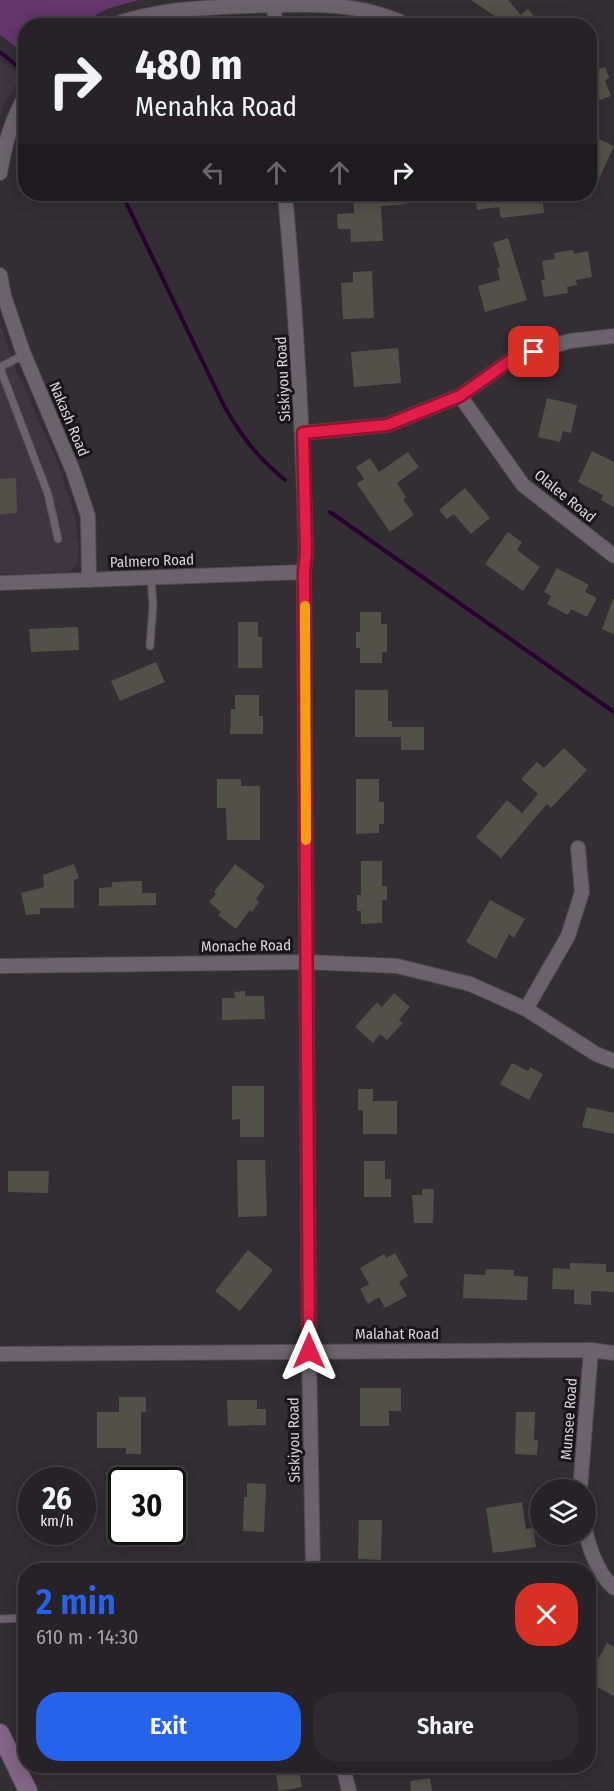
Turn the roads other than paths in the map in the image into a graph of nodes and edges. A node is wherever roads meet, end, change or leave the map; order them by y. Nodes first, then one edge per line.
1 (274, 2) edge
2 (130, 18) edge
3 (275, 18) edge
4 (394, 18) edge
5 (18, 108) edge
6 (0, 168) edge
7 (286, 201) edge
8 (0, 275) edge
9 (614, 336) edge
10 (24, 356) junction
11 (0, 367) edge
12 (460, 396) junction
13 (303, 433) junction
14 (58, 539) dead end
15 (614, 556) edge
16 (304, 572) junction
17 (151, 578) junction
18 (89, 580) junction
19 (0, 583) edge
20 (150, 646) dead end
21 (578, 848) dead end
22 (307, 962) junction
23 (0, 966) edge
24 (526, 1009) junction
25 (614, 1061) edge
26 (591, 1350) junction
27 (309, 1351) junction
28 (614, 1353) edge
29 (0, 1354) edge
30 (581, 1479) edge
31 (589, 1545) edge
32 (313, 1563) edge
33 (614, 1588) edge
34 (18, 1618) edge
35 (0, 1619) edge
36 (1, 1739) edge
37 (18, 1772) edge
38 (19, 1773) edge
39 (345, 1773) edge
40 (28, 1791) edge
41 (349, 1791) edge

1 - 2 street
1 - 3 street
1 - 4 street
5 - 6 street
7 - 13 street, Siskiyou Road
8 - 10 street, Nakash Road
9 - 12 street
10 - 11 lane
10 - 18 street, Nakash Road
11 - 14 lane
12 - 13 street
12 - 15 street, Olalee Road
13 - 16 street, Siskiyou Road
16 - 17 street, Palmero Road
16 - 22 street, Siskiyou Road
17 - 18 street, Palmero Road
17 - 20 lane
18 - 19 street, Palmero Road
21 - 24 street
22 - 23 street, Monache Road
22 - 24 street, Monache Road
22 - 27 street, Siskiyou Road
24 - 25 street, Monache Road
26 - 27 street, Malahat Road
26 - 28 street, Malahat Road
26 - 30 street, Munsee Road
27 - 29 street, Malahat Road
27 - 32 street, Siskiyou Road
31 - 33 street
34 - 35 lane
36 - 37 main road
38 - 40 main road
39 - 41 street

